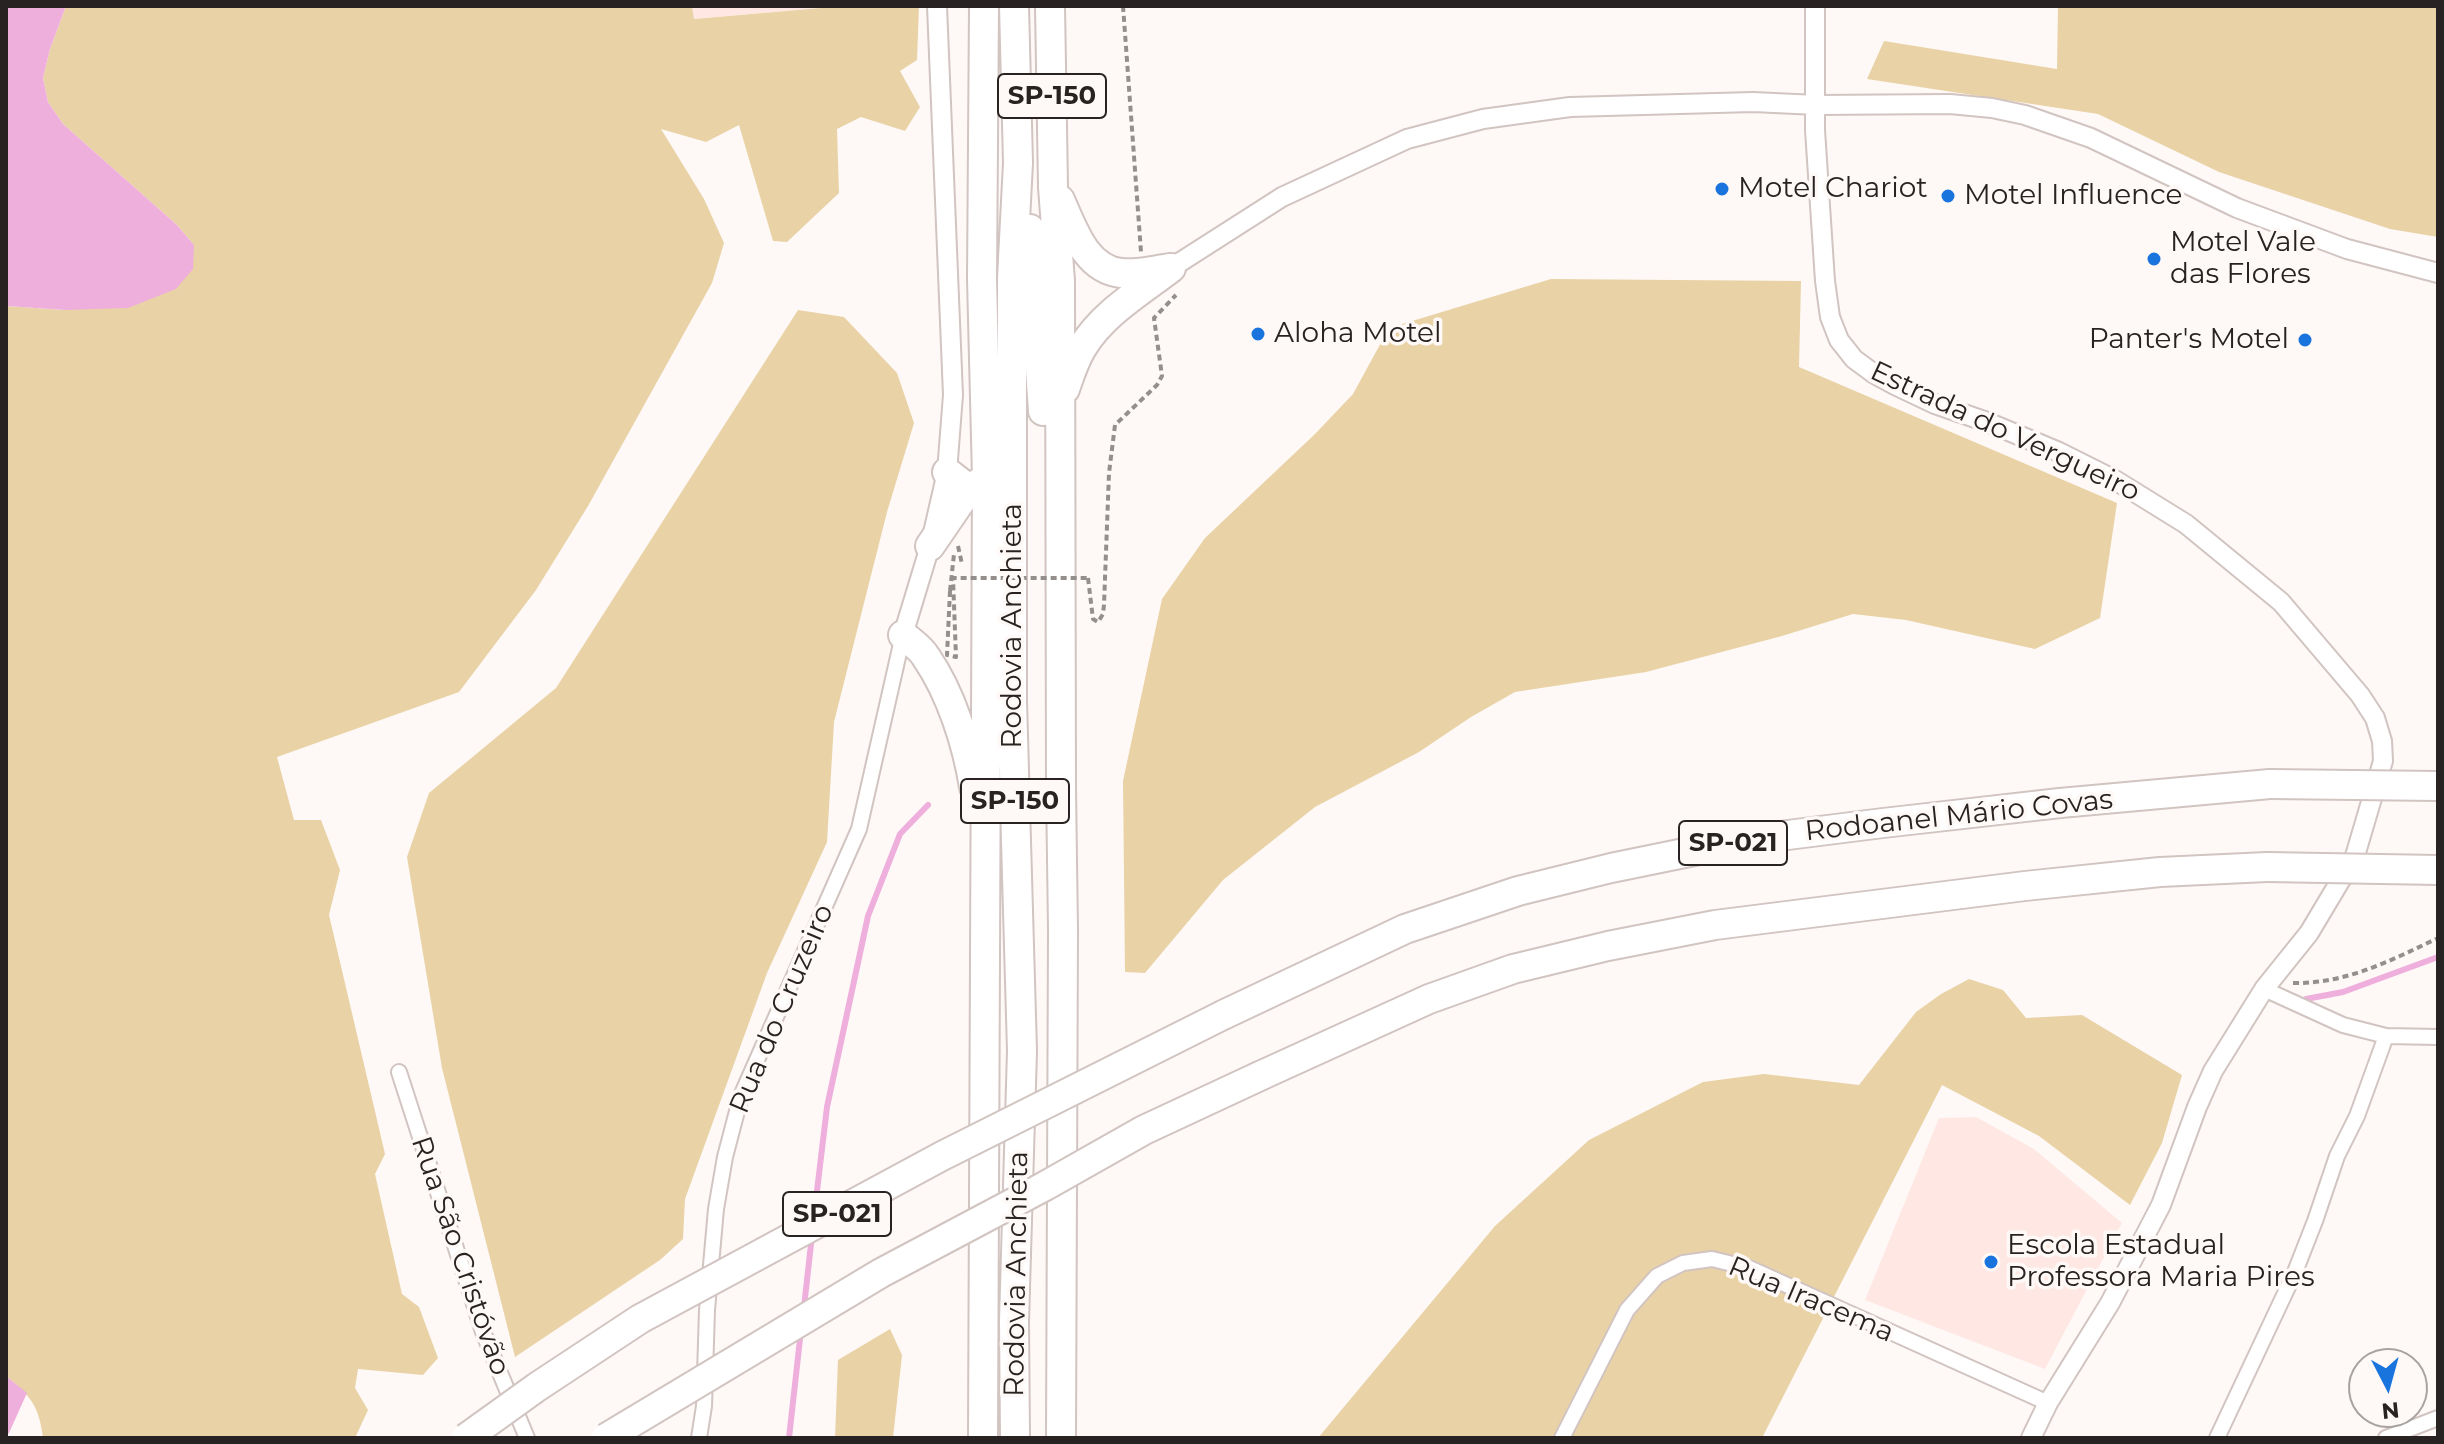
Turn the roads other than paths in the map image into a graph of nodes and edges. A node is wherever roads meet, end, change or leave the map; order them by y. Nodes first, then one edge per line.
1 (937, 6) edge
2 (984, 6) edge
3 (1014, 6) edge
4 (1050, 6) edge
5 (1815, 6) edge
6 (1817, 105) junction
7 (1018, 163) junction
8 (1053, 187) junction
9 (1171, 268) junction
10 (2438, 273) edge
11 (1059, 405) junction
12 (967, 480) junction
13 (1061, 514) junction
14 (930, 546) joint
15 (903, 635) junction
16 (2438, 786) edge
17 (984, 851) junction
18 (2438, 870) edge
19 (2268, 984) junction
20 (2386, 1036) junction
21 (2438, 1037) edge
22 (399, 1072) dead end
23 (2048, 1403) junction
24 (2438, 1418) edge
25 (466, 1438) edge
26 (527, 1438) edge
27 (606, 1438) edge
28 (699, 1438) edge
29 (983, 1438) edge
30 (1015, 1438) edge
31 (1061, 1438) edge
32 (1562, 1438) edge
33 (2031, 1438) edge
34 (2217, 1438) edge
35 (2386, 1438) edge

1 - 12 street
2 - 12 highway, Rodovia Anchieta / SP-150
3 - 7 highway, Rodovia Anchieta / SP-150
4 - 8 highway, Rodovia Anchieta / SP-150
5 - 6 street, Estrada do Vergueiro
6 - 9 street
6 - 10 street
6 - 19 street, Estrada do Vergueiro
7 - 13 highway
7 - 30 highway, Rodovia Anchieta / SP-150
8 - 9 highway
8 - 11 highway, Rodovia Anchieta / SP-150
9 - 11 highway
11 - 13 highway, Rodovia Anchieta / SP-150
12 - 14 highway
12 - 17 highway, Rodovia Anchieta / SP-150
13 - 31 highway, Rodovia Anchieta / SP-150
14 - 15 street
15 - 17 highway
15 - 28 street, Rua do Cruzeiro
16 - 25 highway, Rodoanel Mário Covas / SP-021, bridge
17 - 29 highway, Rodovia Anchieta / SP-150
18 - 27 highway, SP-021, bridge
19 - 20 street
19 - 23 street, Estrada do Vergueiro
20 - 21 street
20 - 34 street
22 - 26 street, Rua São Cristóvão
23 - 32 street, Rua Iracema
23 - 33 street, Estrada do Vergueiro
24 - 35 street

